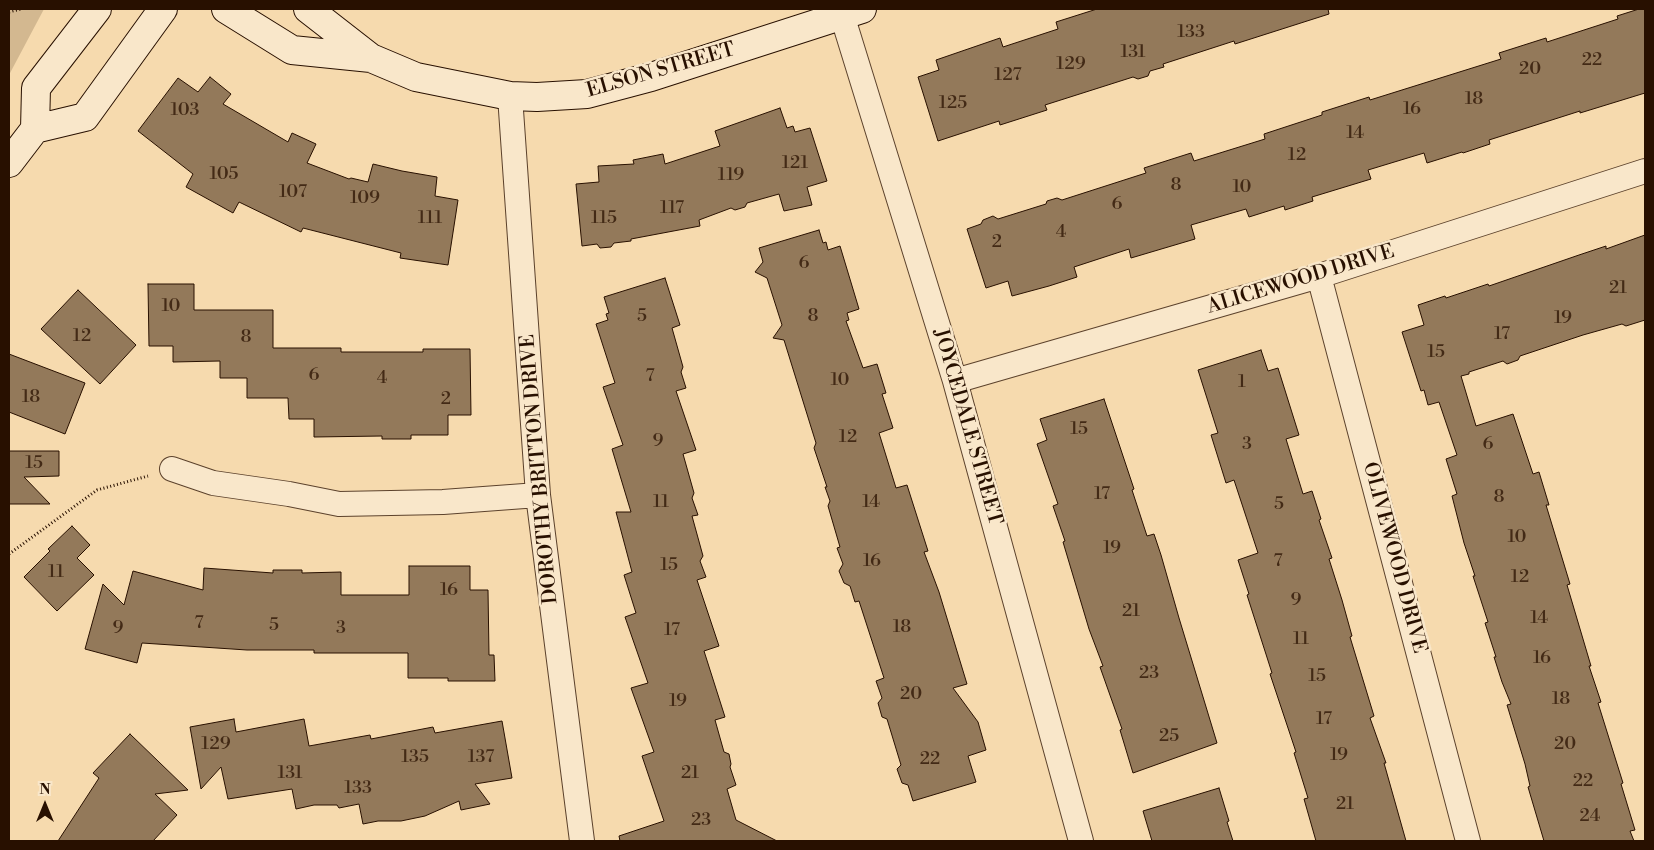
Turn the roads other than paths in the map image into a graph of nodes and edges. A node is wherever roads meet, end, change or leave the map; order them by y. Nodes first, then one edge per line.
1 (97, 9) edge
2 (163, 9) edge
3 (226, 9) edge
4 (308, 9) edge
5 (852, 12) edge
6 (371, 58) junction
7 (510, 96) junction
8 (35, 130) junction
9 (9, 163) edge
10 (1645, 171) edge
11 (1319, 276) junction
12 (955, 381) junction
13 (172, 469) road end
14 (538, 494) junction
15 (582, 841) edge
16 (1081, 841) edge
17 (1468, 841) edge

1 - 8 street
2 - 8 street
3 - 6 street, ELSON STREET
4 - 6 street, ELSON STREET
5 - 7 street, ELSON STREET
5 - 12 street, JOYCEDALE STREET
6 - 7 street, ELSON STREET
7 - 14 street, DOROTHY BRITTON DRIVE
8 - 9 street
10 - 11 street, ALICEWOOD DRIVE
11 - 12 street, ALICEWOOD DRIVE
11 - 17 street, OLIVEWOOD DRIVE
12 - 16 street, JOYCEDALE STREET
13 - 14 street
14 - 15 street, DOROTHY BRITTON DRIVE

